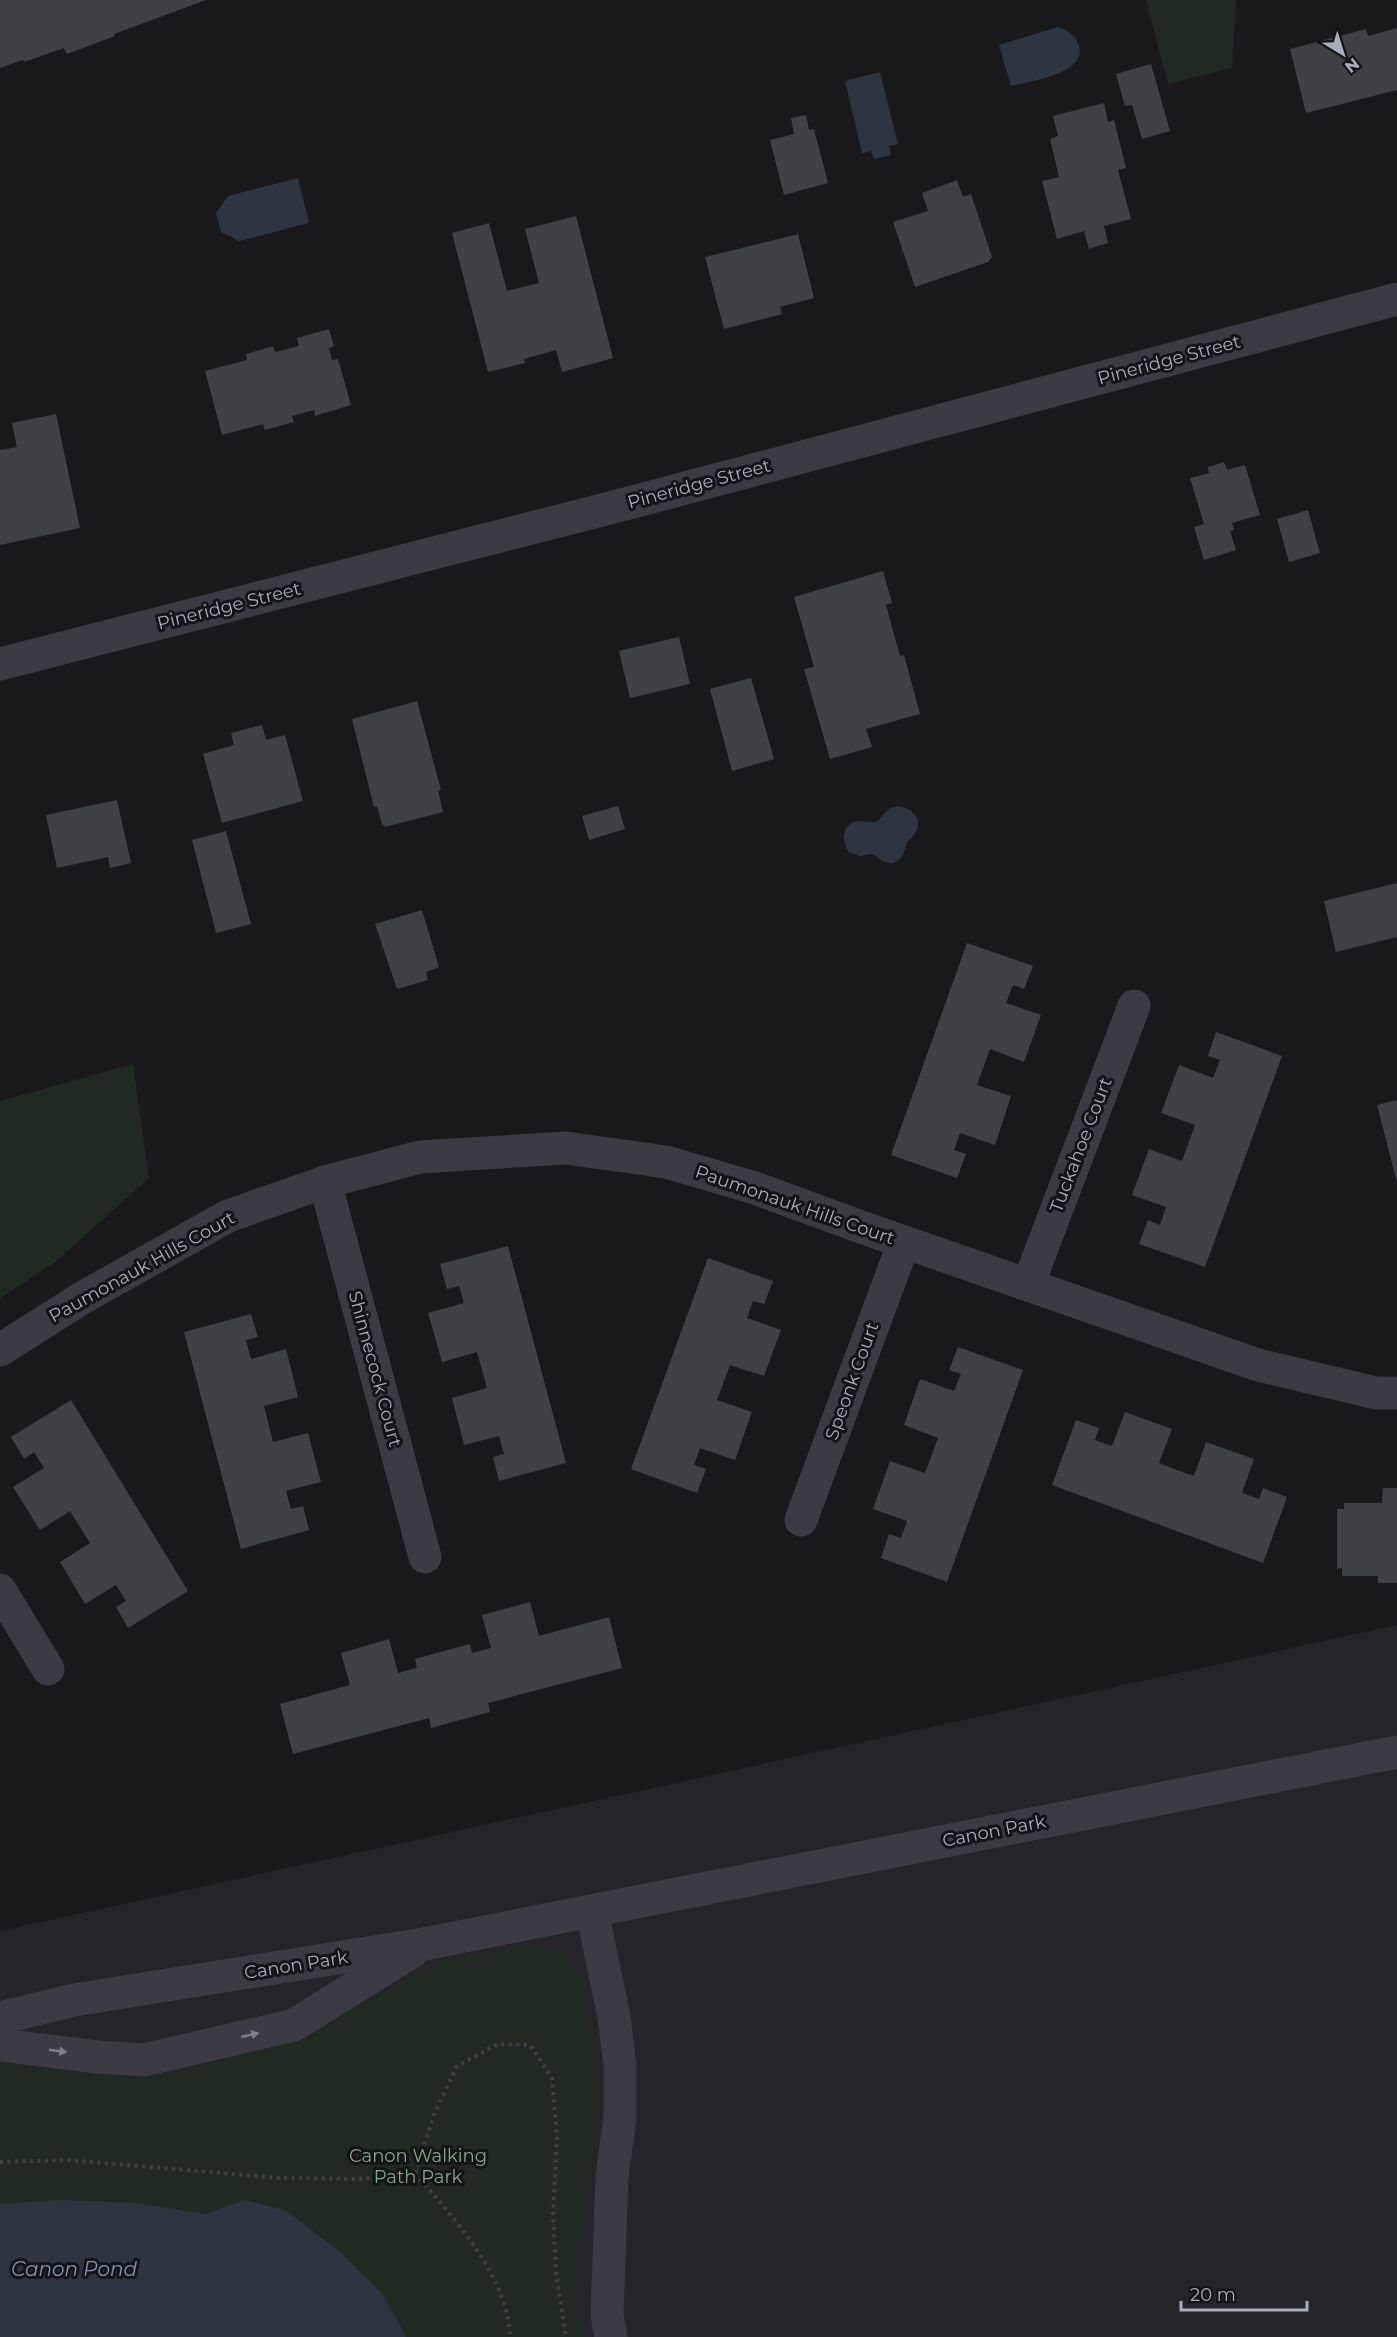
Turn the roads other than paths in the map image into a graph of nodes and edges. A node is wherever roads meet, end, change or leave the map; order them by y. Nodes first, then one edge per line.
1 (1397, 299) edge
2 (0, 664) edge
3 (1134, 1006) dead end
4 (325, 1182) junction
5 (904, 1242) junction
6 (1028, 1285) junction
7 (0, 1350) edge
8 (1397, 1393) edge
9 (801, 1520) dead end
10 (425, 1557) dead end
11 (0, 1590) edge
12 (48, 1669) dead end
13 (1397, 1752) edge
14 (592, 1911) junction
15 (424, 1944) junction
16 (0, 2018) edge
17 (0, 2045) edge
18 (611, 2337) edge

1 - 2 street, Pineridge Street
3 - 6 street, Tuckahoe Court
4 - 5 street, Paumonauk Hills Court
4 - 7 street, Paumonauk Hills Court
4 - 10 street, Shinnecock Court
5 - 6 street, Paumonauk Hills Court
5 - 9 street, Speonk Court
6 - 8 street, Paumonauk Hills Court
11 - 12 street
13 - 14 street, Canon Park
14 - 15 street, Canon Park
14 - 18 street
15 - 16 street, Canon Park
17 -> 15 street

